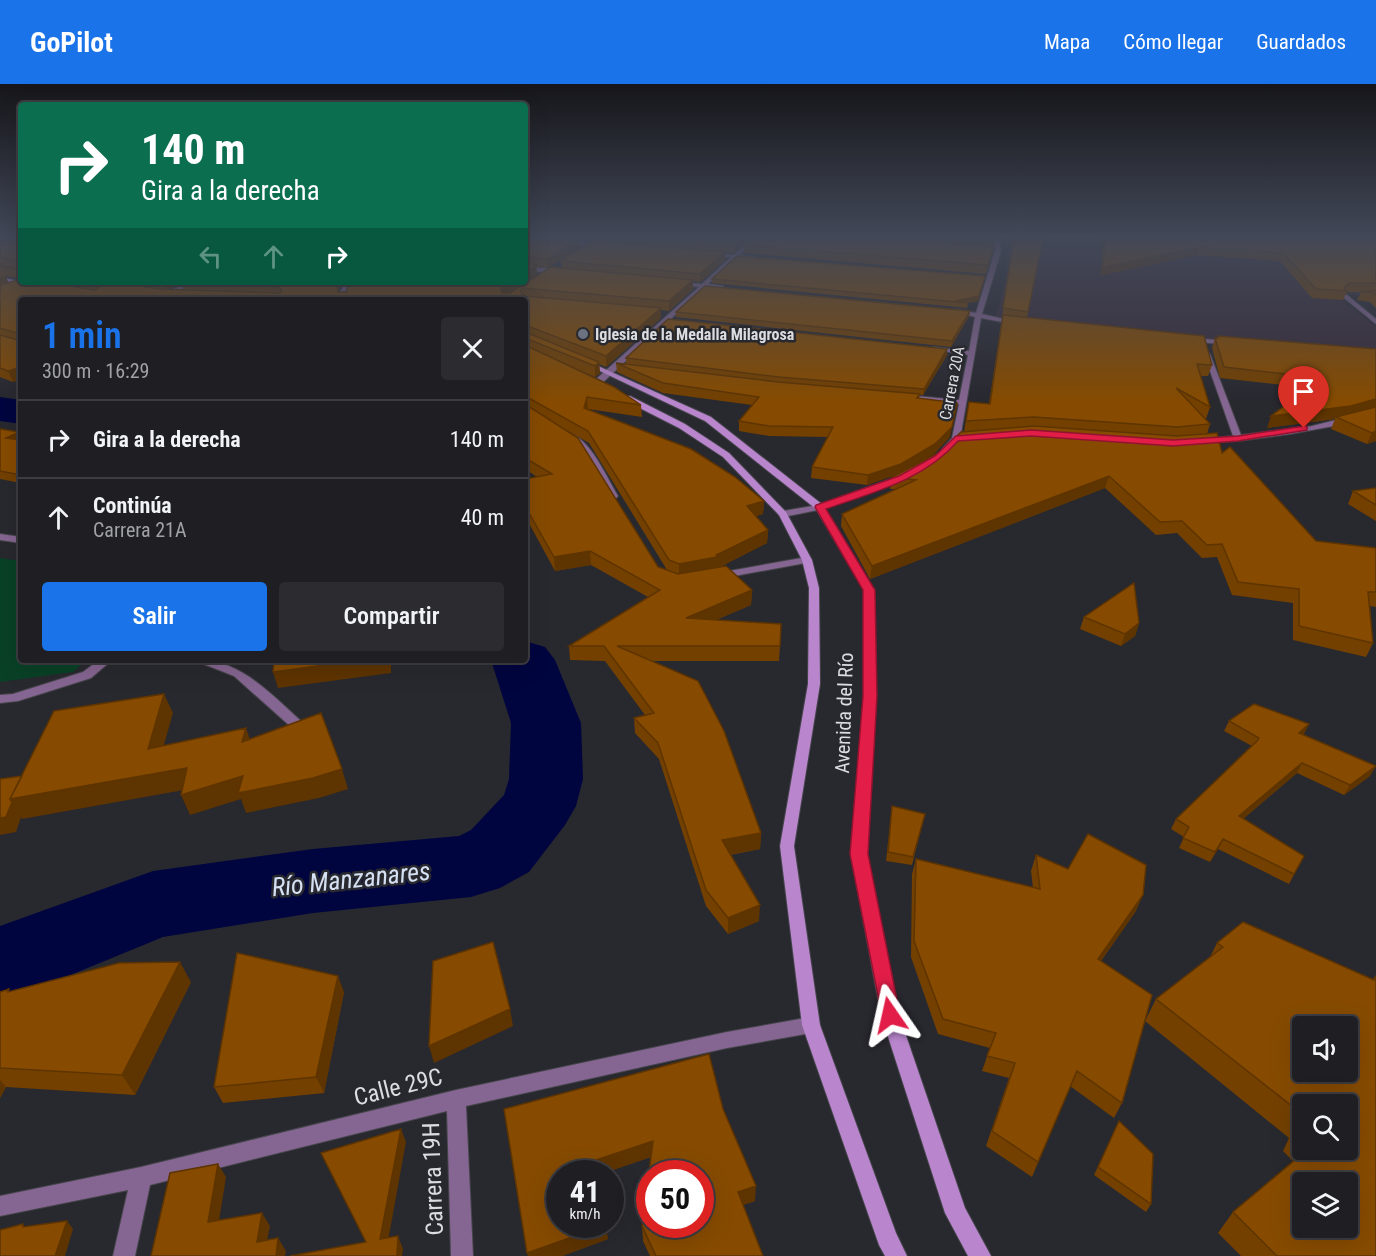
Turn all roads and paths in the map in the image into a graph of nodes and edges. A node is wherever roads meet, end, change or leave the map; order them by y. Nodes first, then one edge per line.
1 (152, 293) edge
2 (167, 293) edge
3 (695, 293) edge
4 (985, 293) edge
5 (163, 294) junction
6 (186, 295) edge
7 (1361, 295) edge
8 (945, 310) edge
9 (979, 313) junction
10 (659, 314) edge
11 (667, 318) junction
12 (676, 321) edge
13 (1376, 322) edge
14 (1030, 324) edge
15 (1182, 339) edge
16 (1205, 341) junction
17 (1239, 344) edge
18 (924, 348) edge
19 (971, 353) junction
20 (577, 359) edge
21 (627, 367) edge
22 (612, 369) junction
23 (577, 374) edge
24 (597, 382) junction
25 (892, 396) edge
26 (961, 402) junction
27 (1376, 412) edge
28 (564, 432) edge
29 (966, 438) edge
30 (956, 439) junction
31 (1238, 439) junction
32 (1195, 441) edge
33 (938, 458) edge
34 (912, 473) edge
35 (616, 503) edge
36 (820, 507) junction
37 (783, 514) junction
38 (0, 537) edge
39 (18, 540) edge
40 (807, 560) junction
41 (711, 577) edge
42 (102, 663) edge
43 (213, 663) edge
44 (0, 699) edge
45 (304, 731) edge
46 (811, 1025) junction
47 (456, 1099) junction
48 (141, 1178) junction
49 (0, 1206) edge
50 (124, 1256) edge
51 (462, 1256) edge
52 (896, 1256) edge
53 (980, 1256) edge

1 - 5 main road
2 - 5 street
3 - 11 street
4 - 9 street, Carrera 20A
5 - 6 main road
7 - 13 street
8 - 9 street
9 - 14 street
9 - 19 street, Carrera 20A
10 - 11 street
11 - 12 street
11 - 22 street
15 - 16 street
16 - 17 street
16 - 31 street
18 - 19 street
19 - 26 street, Carrera 20A
20 - 22 main road, Avenida del Río
21 - 22 street
22 - 24 street
22 - 36 main road, Avenida del Río
23 - 24 main road, Avenida del Río
24 - 37 main road, Avenida del Río
25 - 26 street
26 - 30 street, Carrera 20A
27 - 31 street
28 - 35 street
29 - 30 street
30 - 33 street, Carrera 20A
31 - 32 street
34 - 36 street
36 - 37 street
36 - 53 main road, Avenida del Río
37 - 40 main road, Avenida del Río
38 - 39 street
40 - 41 street
40 - 46 main road, Avenida del Río
42 - 44 street
43 - 45 street
46 - 47 street, Calle 29C
46 - 52 main road, Avenida del Río
47 - 48 street, Calle 29C
47 - 51 street, Carrera 19H
48 - 49 street, Calle 29C
48 - 50 street

